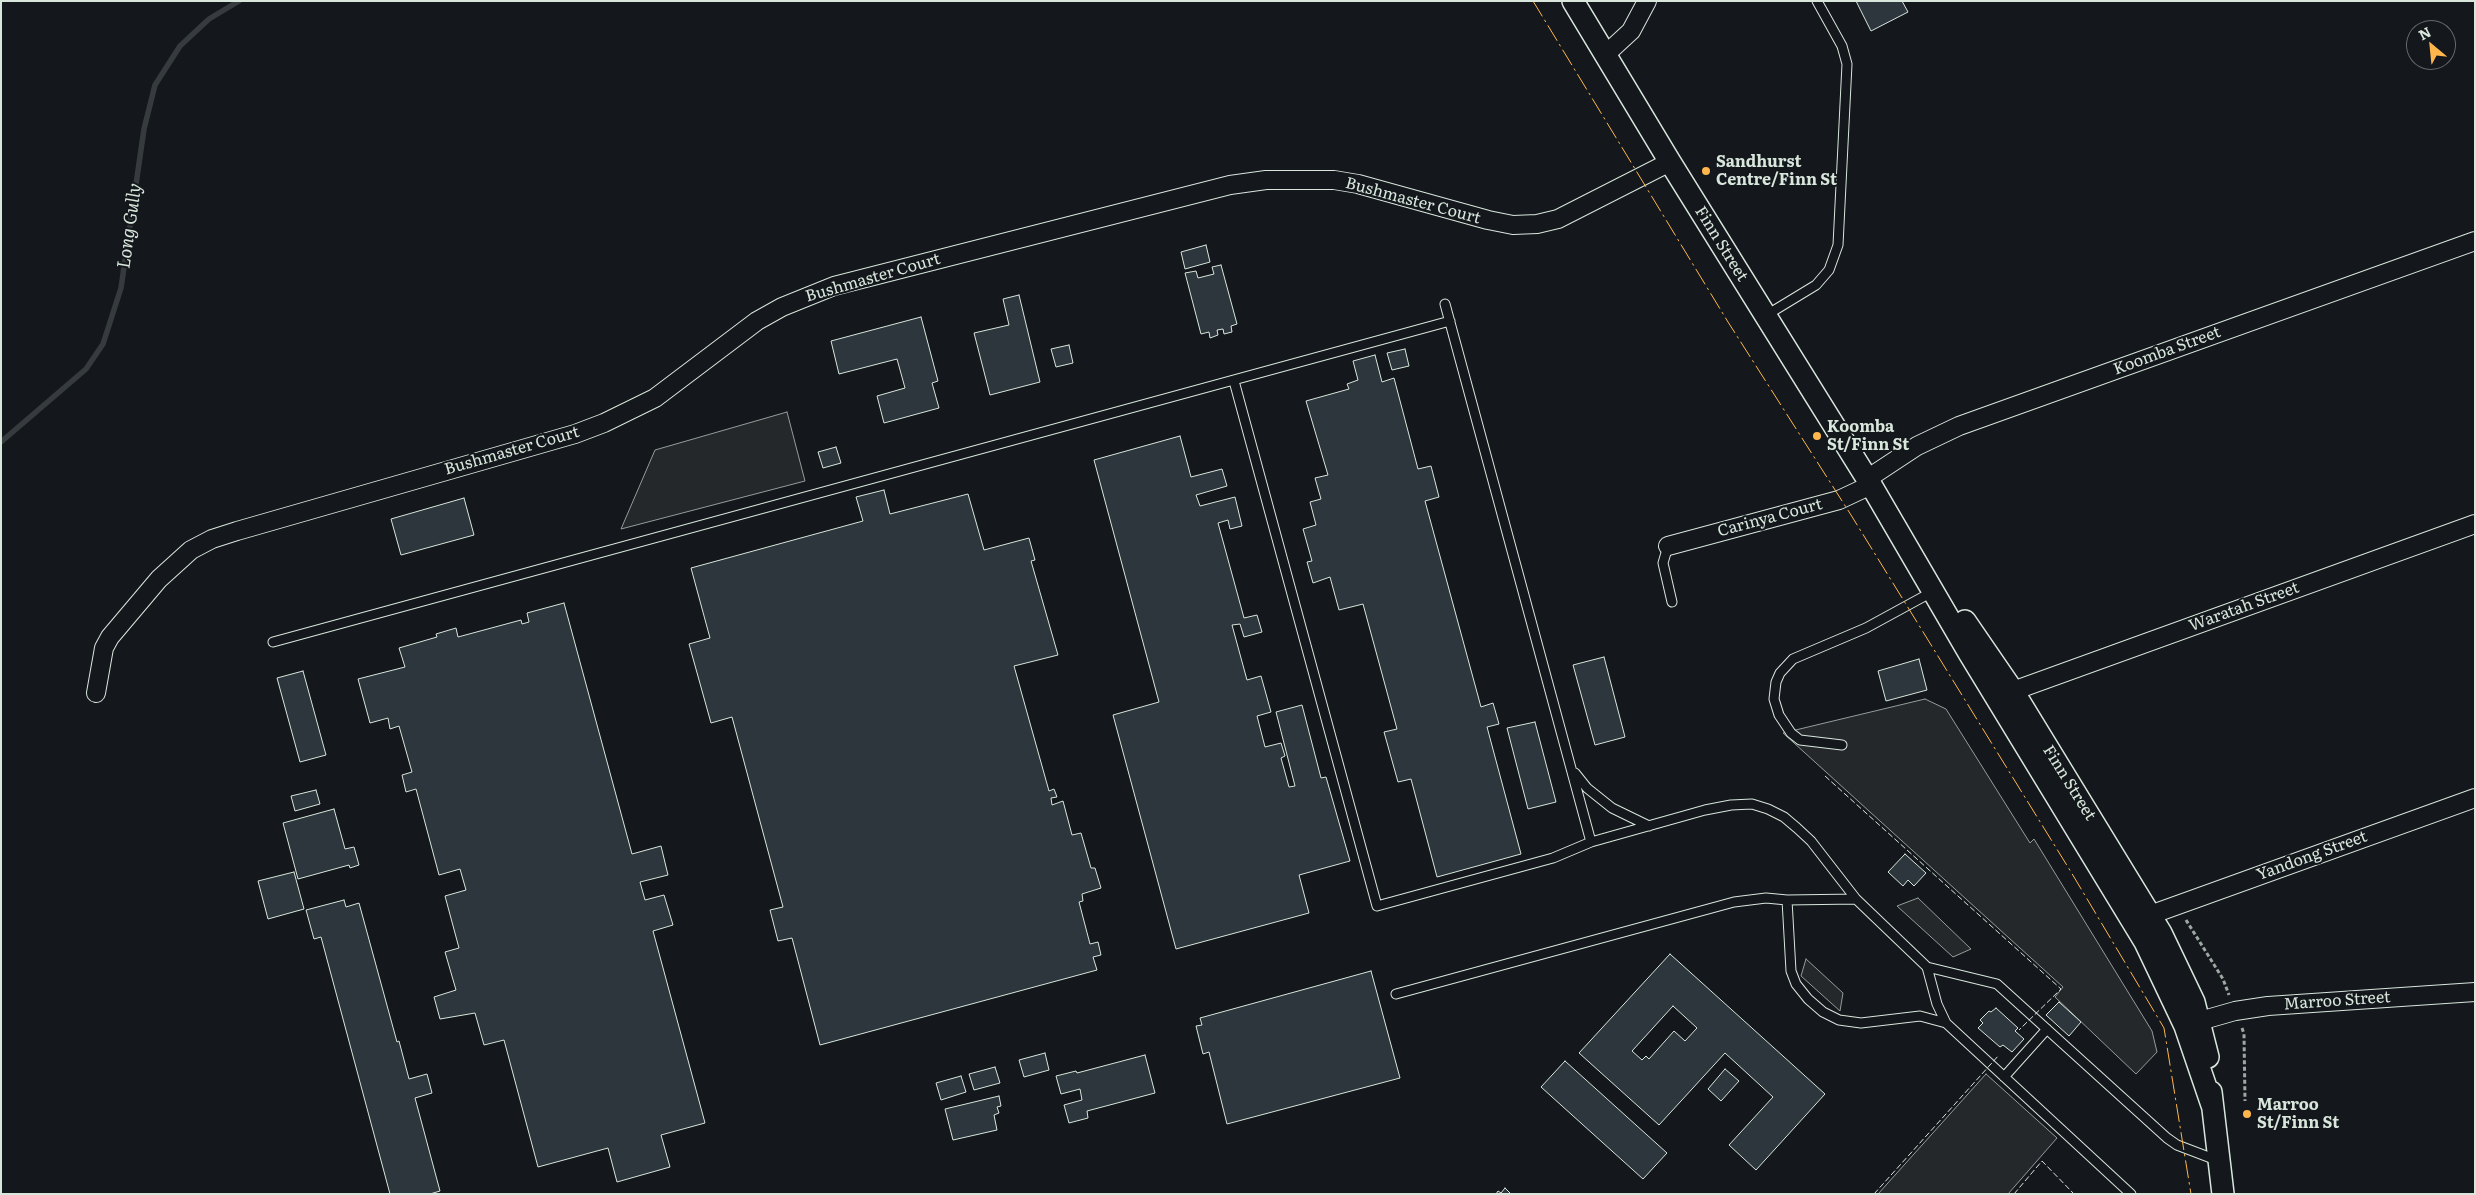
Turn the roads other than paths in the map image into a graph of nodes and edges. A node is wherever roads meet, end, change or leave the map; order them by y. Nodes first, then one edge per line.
1 (1573, 1) edge
2 (1647, 1) edge
3 (1817, 1) edge
4 (1605, 56) junction
5 (1670, 162) junction
6 (2475, 241) edge
7 (1445, 304) dead end
8 (1765, 316) junction
9 (1450, 321) junction
10 (1234, 381) junction
11 (1869, 482) junction
12 (2475, 524) edge
13 (1668, 546) joint
14 (1933, 592) junction
15 (1672, 602) dead end
16 (273, 642) dead end
17 (96, 693) dead end
18 (2005, 696) junction
19 (1842, 745) dead end
20 (1572, 769) junction
21 (2475, 798) edge
22 (1649, 826) junction
23 (1591, 842) junction
24 (1856, 899) junction
25 (1787, 900) junction
26 (2141, 919) junction
27 (1927, 967) junction
28 (2475, 992) edge
29 (1396, 994) dead end
30 (1946, 1023) junction
31 (2193, 1023) junction
32 (2047, 1029) junction
33 (2004, 1077) junction
34 (2219, 1161) junction
35 (2131, 1194) edge
36 (2224, 1194) edge

1 - 4 street, Finn Street
2 - 4 street
3 - 8 lane
4 - 5 street, Finn Street
5 - 8 street, Finn Street
5 - 17 street, Bushmaster Court
6 - 11 street, Koomba Street
7 - 9 lane
8 - 11 street, Finn Street
9 - 10 lane
9 - 20 lane
10 - 16 lane
10 - 23 lane
11 - 13 street, Carinya Court
11 - 14 street, Finn Street
11 - 18 street, Finn Street
12 - 18 street, Waratah Street
13 - 15 lane
14 - 18 street, Finn Street
14 - 19 lane
18 - 26 street, Finn Street
20 - 22 lane
20 - 23 lane
21 - 26 street, Yandong Street
22 - 23 lane
22 - 24 lane
24 - 25 lane
24 - 27 lane
25 - 29 lane
25 - 30 lane
26 - 31 street, Finn Street
27 - 30 lane
27 - 32 lane
28 - 31 street, Marroo Street
30 - 33 lane
31 - 34 street, Finn Street
32 - 33 lane
32 - 34 lane
33 - 35 lane
34 - 36 street, Finn Street

